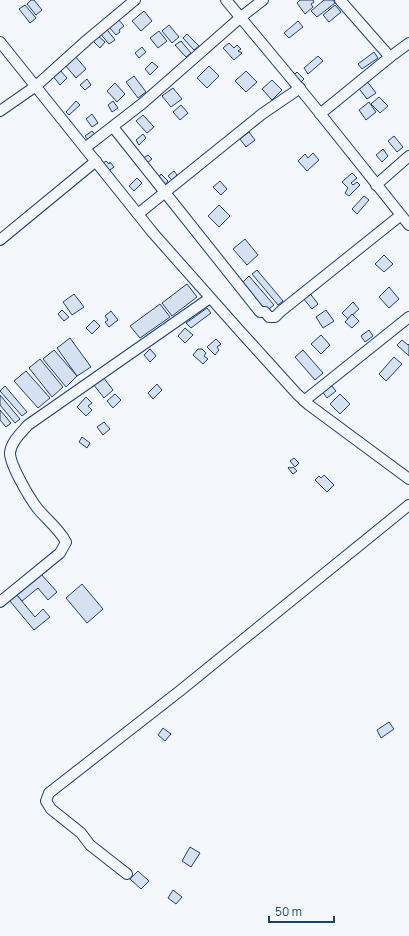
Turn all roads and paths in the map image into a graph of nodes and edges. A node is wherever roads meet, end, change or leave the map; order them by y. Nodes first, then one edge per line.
1 (135, 0) edge
2 (226, 0) edge
3 (263, 0) edge
4 (340, 0) edge
5 (241, 18) junction
6 (0, 42) edge
7 (409, 43) edge
8 (390, 57) junction
9 (36, 86) junction
10 (300, 88) junction
11 (0, 111) edge
12 (320, 114) junction
13 (113, 127) junction
14 (85, 148) junction
15 (409, 156) edge
16 (96, 162) junction
17 (376, 185) junction
18 (166, 193) junction
19 (138, 214) junction
20 (400, 215) junction
21 (409, 225) edge
22 (0, 240) edge
23 (210, 298) junction
24 (409, 318) edge
25 (304, 401) junction
26 (409, 479) edge
27 (409, 505) edge
28 (0, 602) edge
29 (127, 874) dead end

1 - 9 street
2 - 5 street
3 - 5 street
4 - 8 street
5 - 10 street
5 - 13 street
6 - 9 street
7 - 8 street
8 - 12 street
9 - 11 street
9 - 14 street
10 - 12 street
10 - 18 street
12 - 17 street
13 - 14 street
13 - 18 street
14 - 16 street
15 - 17 street
16 - 19 street
16 - 22 street
17 - 20 street
18 - 19 street
18 - 20 street
19 - 23 street
20 - 21 street
23 - 25 street
23 - 28 street
24 - 25 street
25 - 26 street
27 - 29 street

